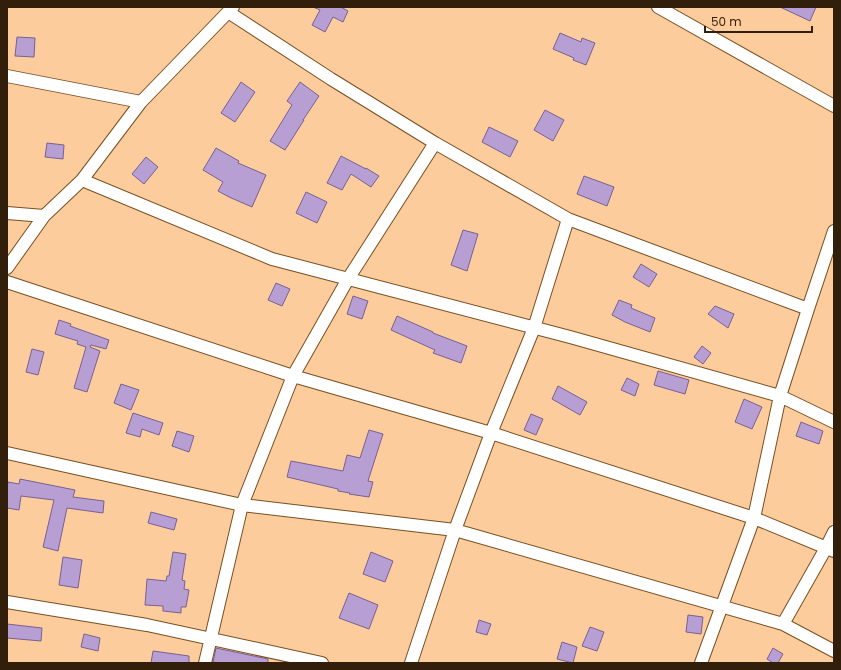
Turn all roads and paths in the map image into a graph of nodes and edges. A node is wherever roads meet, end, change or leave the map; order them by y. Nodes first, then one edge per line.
1 (658, 7) edge
2 (231, 9) edge
3 (7, 76) edge
4 (140, 102) junction
5 (834, 106) edge
6 (435, 143) junction
7 (82, 180) junction
8 (7, 213) edge
9 (44, 216) junction
10 (568, 219) junction
11 (834, 232) edge
12 (830, 260) edge
13 (7, 268) edge
14 (348, 280) junction
15 (7, 282) edge
16 (808, 309) junction
17 (534, 328) junction
18 (292, 376) junction
19 (780, 396) junction
20 (834, 422) edge
21 (491, 433) junction
22 (7, 453) edge
23 (242, 506) junction
24 (754, 518) junction
25 (455, 530) junction
26 (834, 532) edge
27 (830, 550) edge
28 (7, 602) edge
29 (721, 606) junction
30 (783, 624) junction
31 (210, 638) junction
32 (834, 651) edge
33 (205, 663) edge
34 (322, 663) edge
35 (411, 663) edge
36 (701, 663) edge

1 - 5 street
2 - 4 street
2 - 6 street
3 - 4 street
4 - 7 street
6 - 10 street
6 - 14 street
7 - 9 street
7 - 14 street
8 - 9 street
9 - 13 street
10 - 16 street
10 - 17 street
11 - 12 street
12 - 16 street
14 - 17 street
14 - 18 street
15 - 18 street
16 - 19 street
17 - 19 street
17 - 21 street
18 - 21 street
18 - 23 street
19 - 20 street
19 - 24 street
21 - 24 street
21 - 25 street
22 - 23 street
23 - 25 street
23 - 31 street
24 - 27 street
24 - 29 street
25 - 29 street
25 - 35 street
26 - 27 street
27 - 30 street
28 - 31 street
29 - 30 street
29 - 36 street
30 - 32 street
31 - 33 street
31 - 34 street

